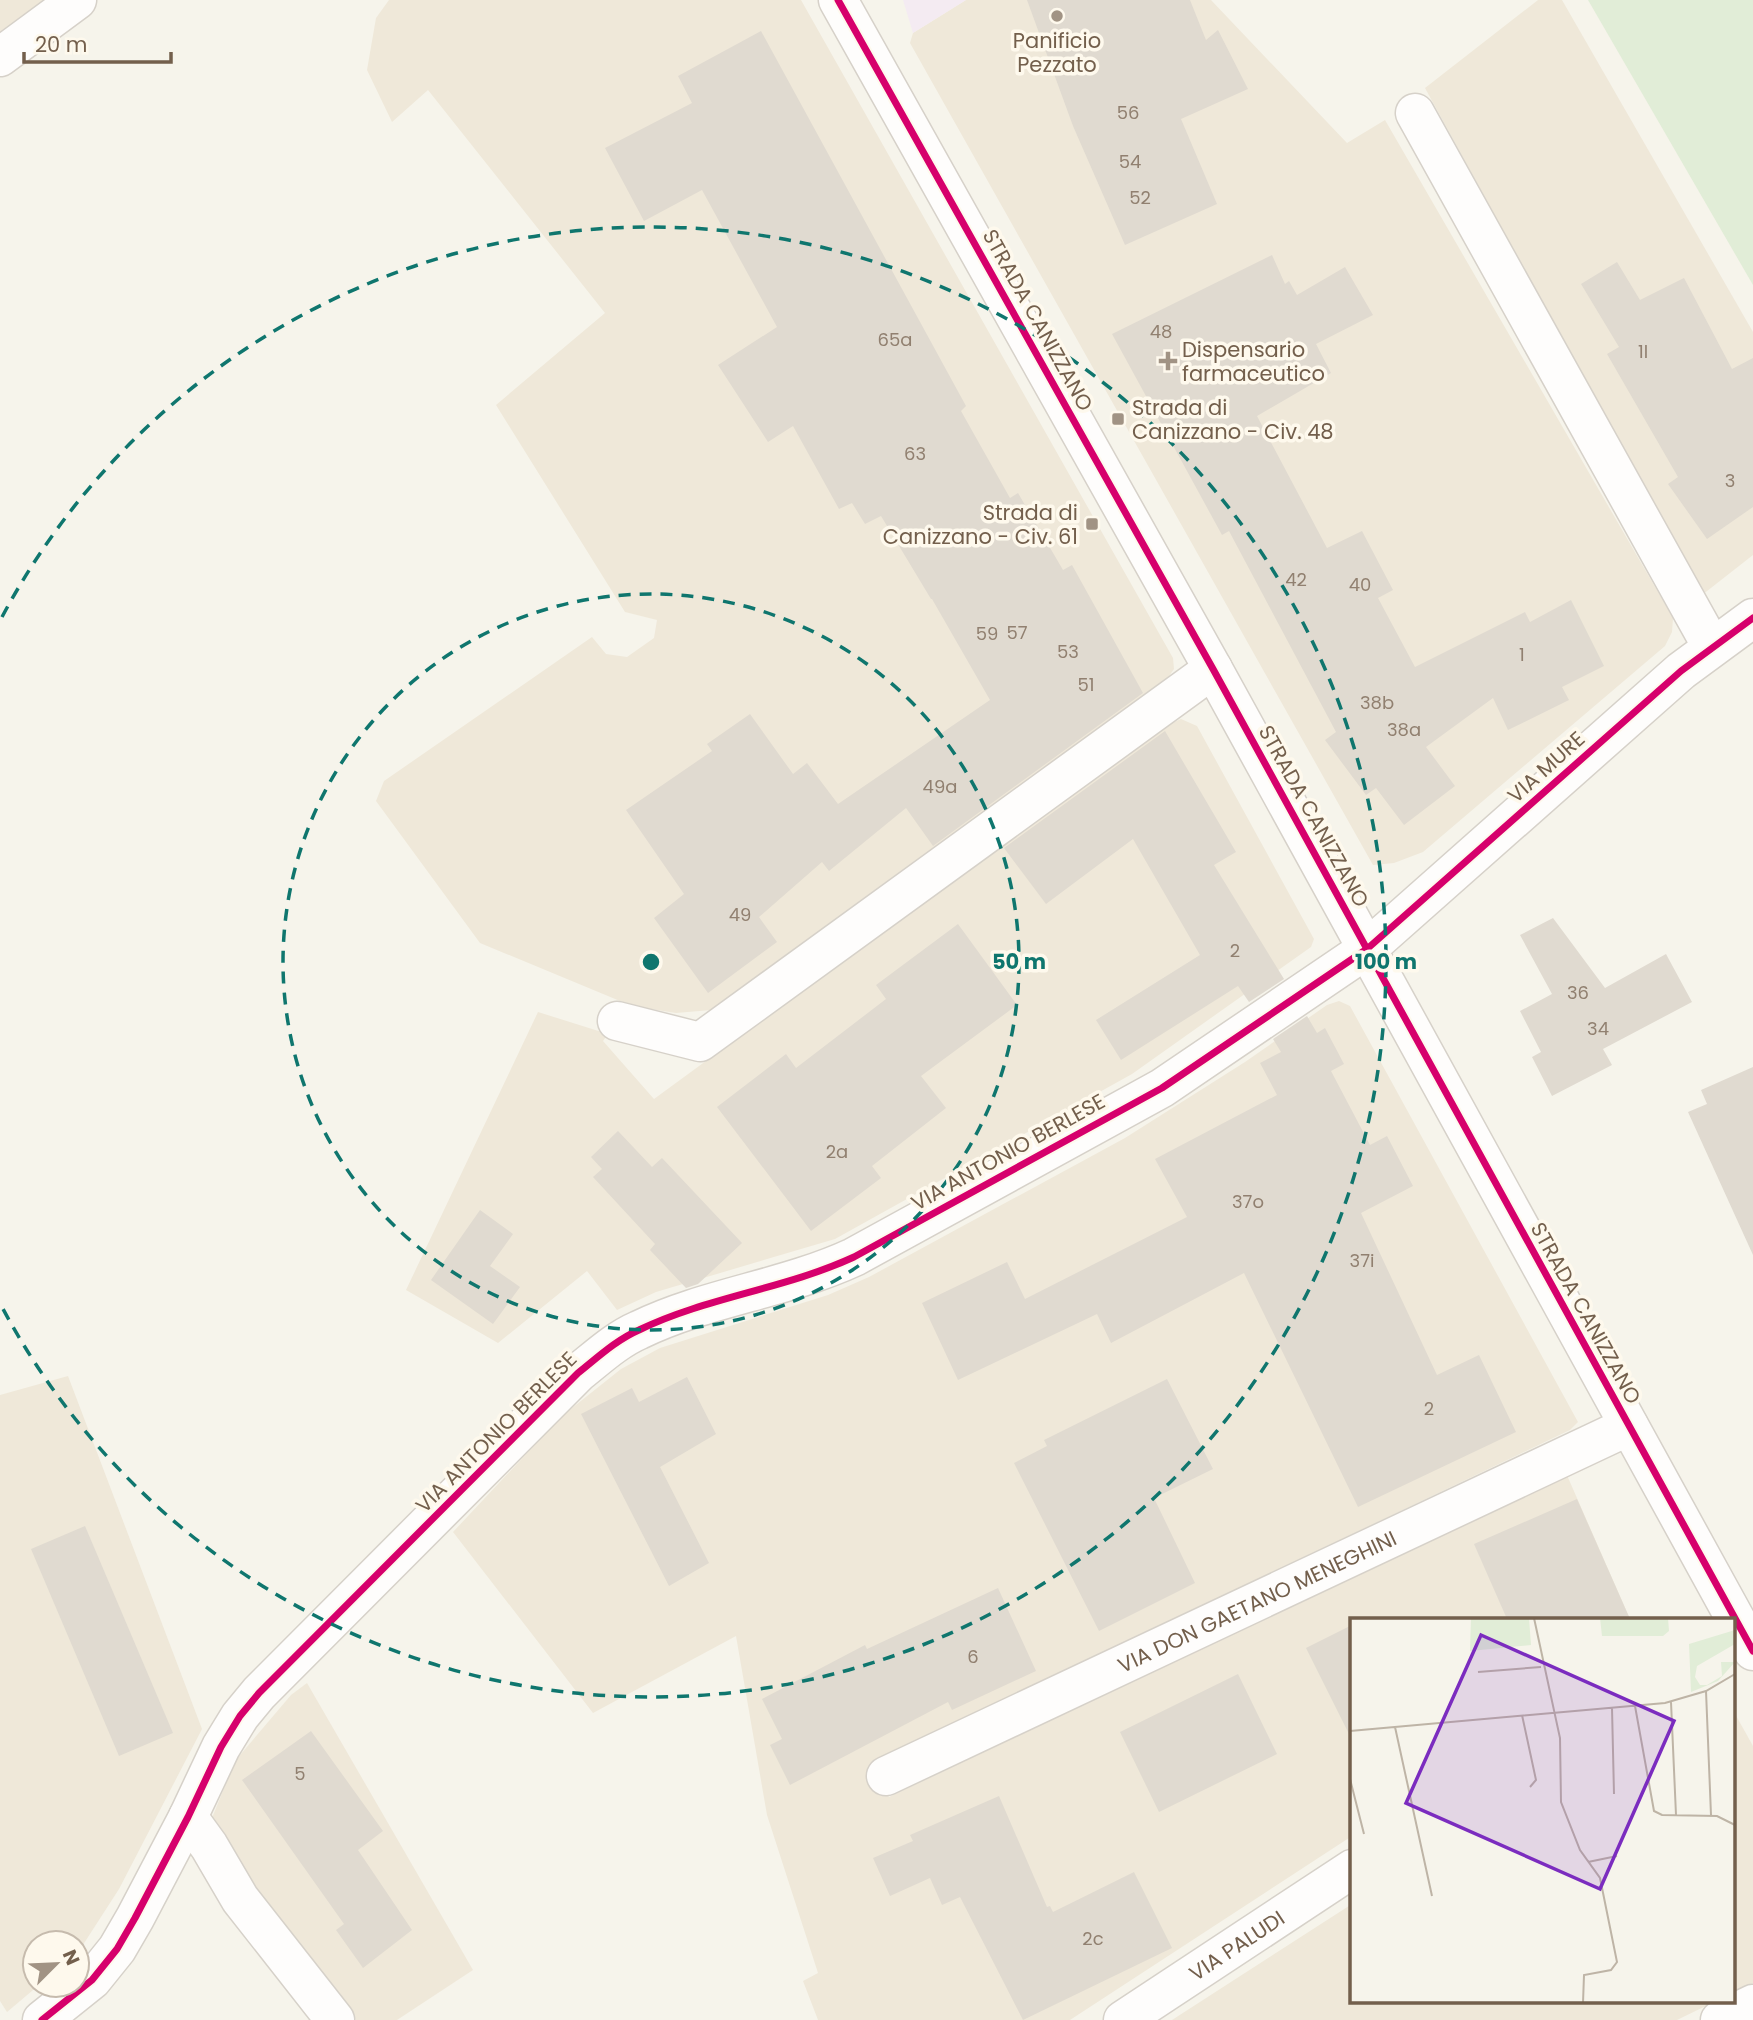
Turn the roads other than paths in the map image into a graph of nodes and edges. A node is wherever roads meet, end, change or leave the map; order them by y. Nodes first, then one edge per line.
1 (77, 0) edge
2 (838, 0) edge
3 (0, 57) edge
4 (1415, 113) dead end
5 (1753, 618) edge
6 (1712, 647) junction
7 (1213, 669) junction
8 (1367, 949) junction
9 (617, 1021) dead end
10 (1629, 1426) junction
11 (1734, 1618) edge
12 (886, 1776) dead end
13 (188, 1817) junction
14 (1350, 1870) edge
15 (1753, 2004) edge
16 (41, 2020) edge
17 (335, 2020) edge
18 (1123, 2020) edge
19 (1720, 2020) edge

1 - 3 street
2 - 7 street, STRADA CANIZZANO
4 - 6 street
5 - 6 street, VIA MURE
6 - 8 street, VIA MURE
7 - 8 street, STRADA CANIZZANO
7 - 9 street
8 - 10 street, STRADA CANIZZANO
8 - 13 street, VIA ANTONIO BERLESE
10 - 11 street, STRADA CANIZZANO
10 - 12 street, VIA DON GAETANO MENEGHINI
13 - 16 street, VIA ANTONIO BERLESE
13 - 17 street
14 - 18 street, VIA PALUDI
15 - 19 street

